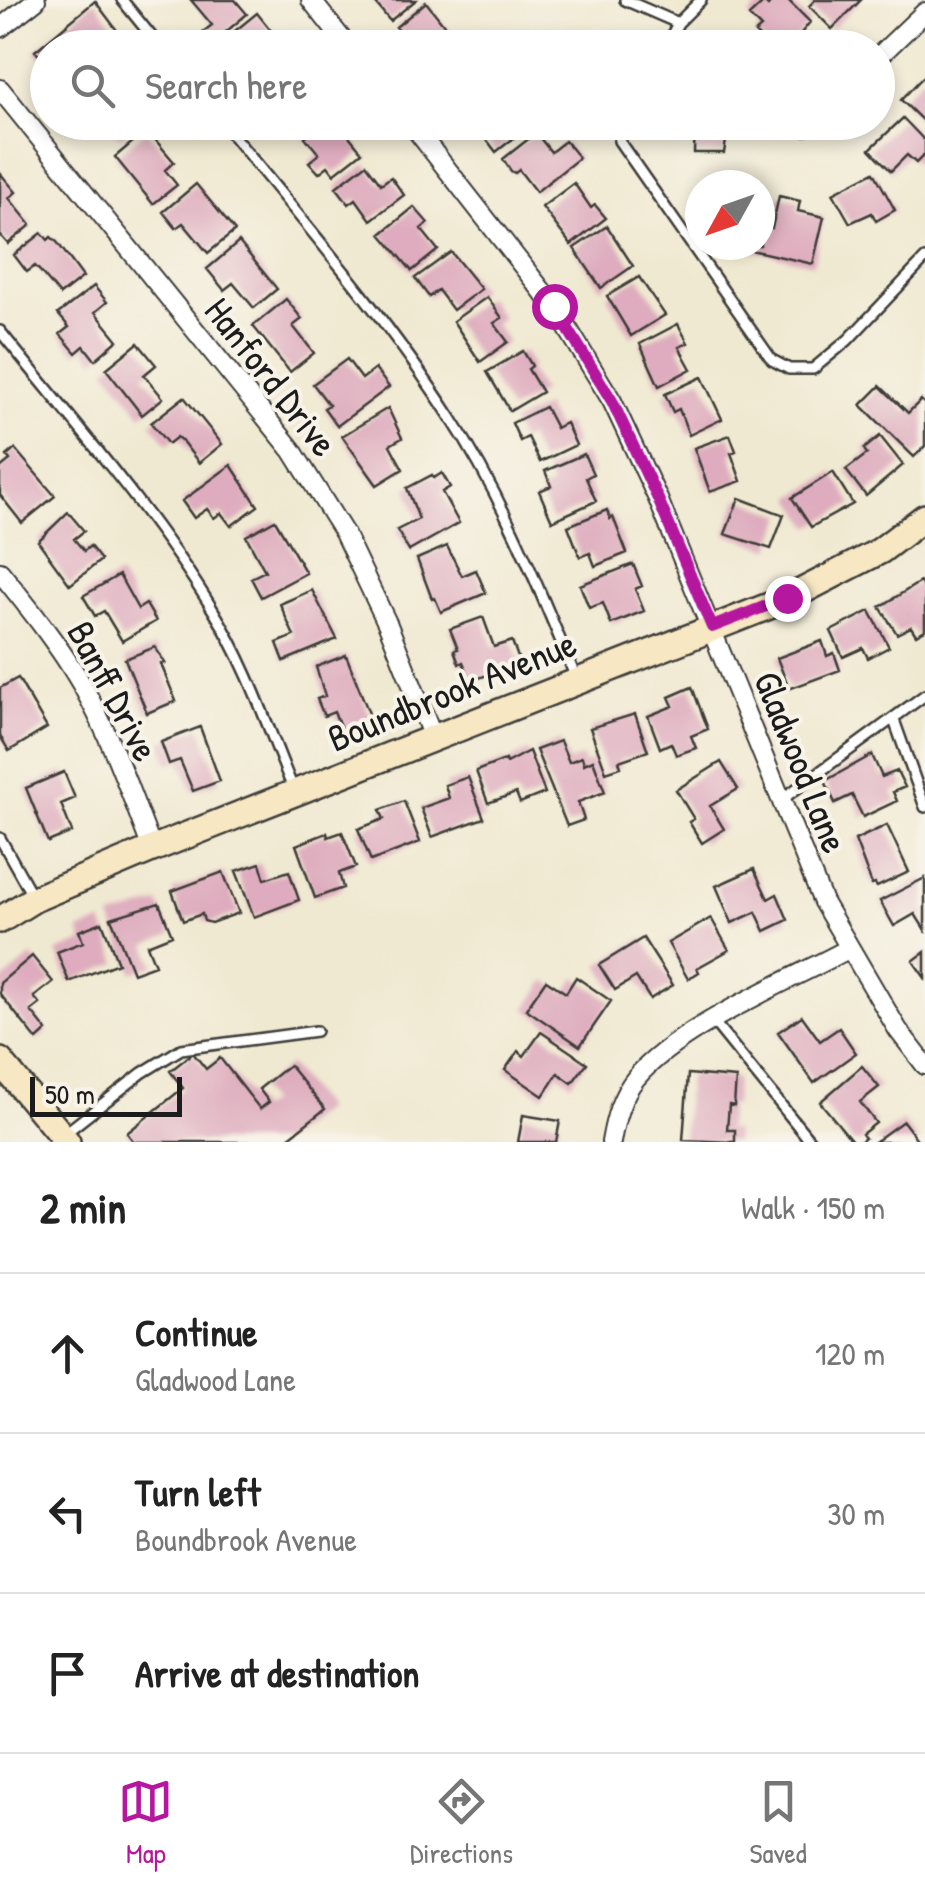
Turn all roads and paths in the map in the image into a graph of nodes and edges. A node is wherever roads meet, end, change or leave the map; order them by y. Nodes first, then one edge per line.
1 (36, 0) edge
2 (122, 0) edge
3 (311, 0) edge
4 (625, 0) edge
5 (701, 0) edge
6 (925, 12) edge
7 (678, 23) junction
8 (0, 28) edge
9 (146, 30) edge
10 (335, 30) edge
11 (674, 30) edge
12 (895, 41) edge
13 (0, 90) edge
14 (30, 127) edge
15 (41, 140) edge
16 (237, 140) edge
17 (424, 140) edge
18 (618, 140) edge
19 (925, 258) edge
20 (0, 331) edge
21 (925, 517) edge
22 (0, 572) edge
23 (712, 627) junction
24 (577, 681) junction
25 (925, 695) edge
26 (894, 720) junction
27 (434, 740) junction
28 (295, 794) junction
29 (780, 800) junction
30 (925, 807) edge
31 (0, 838) edge
32 (152, 849) junction
33 (34, 899) junction
34 (0, 920) edge
35 (848, 949) junction
36 (713, 1021) junction
37 (316, 1031) dead end
38 (0, 1061) edge
39 (925, 1065) edge
40 (64, 1139) edge
41 (611, 1142) edge
42 (811, 1142) edge

1 - 8 street
2 - 9 lane
3 - 10 street
4 - 7 lane
5 - 7 lane
6 - 12 street
7 - 11 lane
13 - 14 street, Hanford Drive
15 - 27 street, Hanford Drive
16 - 24 lane
17 - 23 street, Gladwood Lane
18 - 19 lane
20 - 28 lane
21 - 23 street, Boundbrook Avenue
22 - 32 street, Banff Drive
23 - 24 street, Boundbrook Avenue
23 - 29 street, Gladwood Lane
24 - 27 street, Boundbrook Avenue
25 - 26 lane
26 - 29 lane
26 - 30 lane
27 - 28 street, Boundbrook Avenue
28 - 32 street, Boundbrook Avenue
29 - 35 street, Gladwood Lane
31 - 33 lane
32 - 33 street, Boundbrook Avenue
33 - 34 street, Boundbrook Avenue
35 - 36 street
35 - 39 street, Gladwood Lane
36 - 41 street
36 - 42 lane
37 - 40 lane
38 - 40 street

